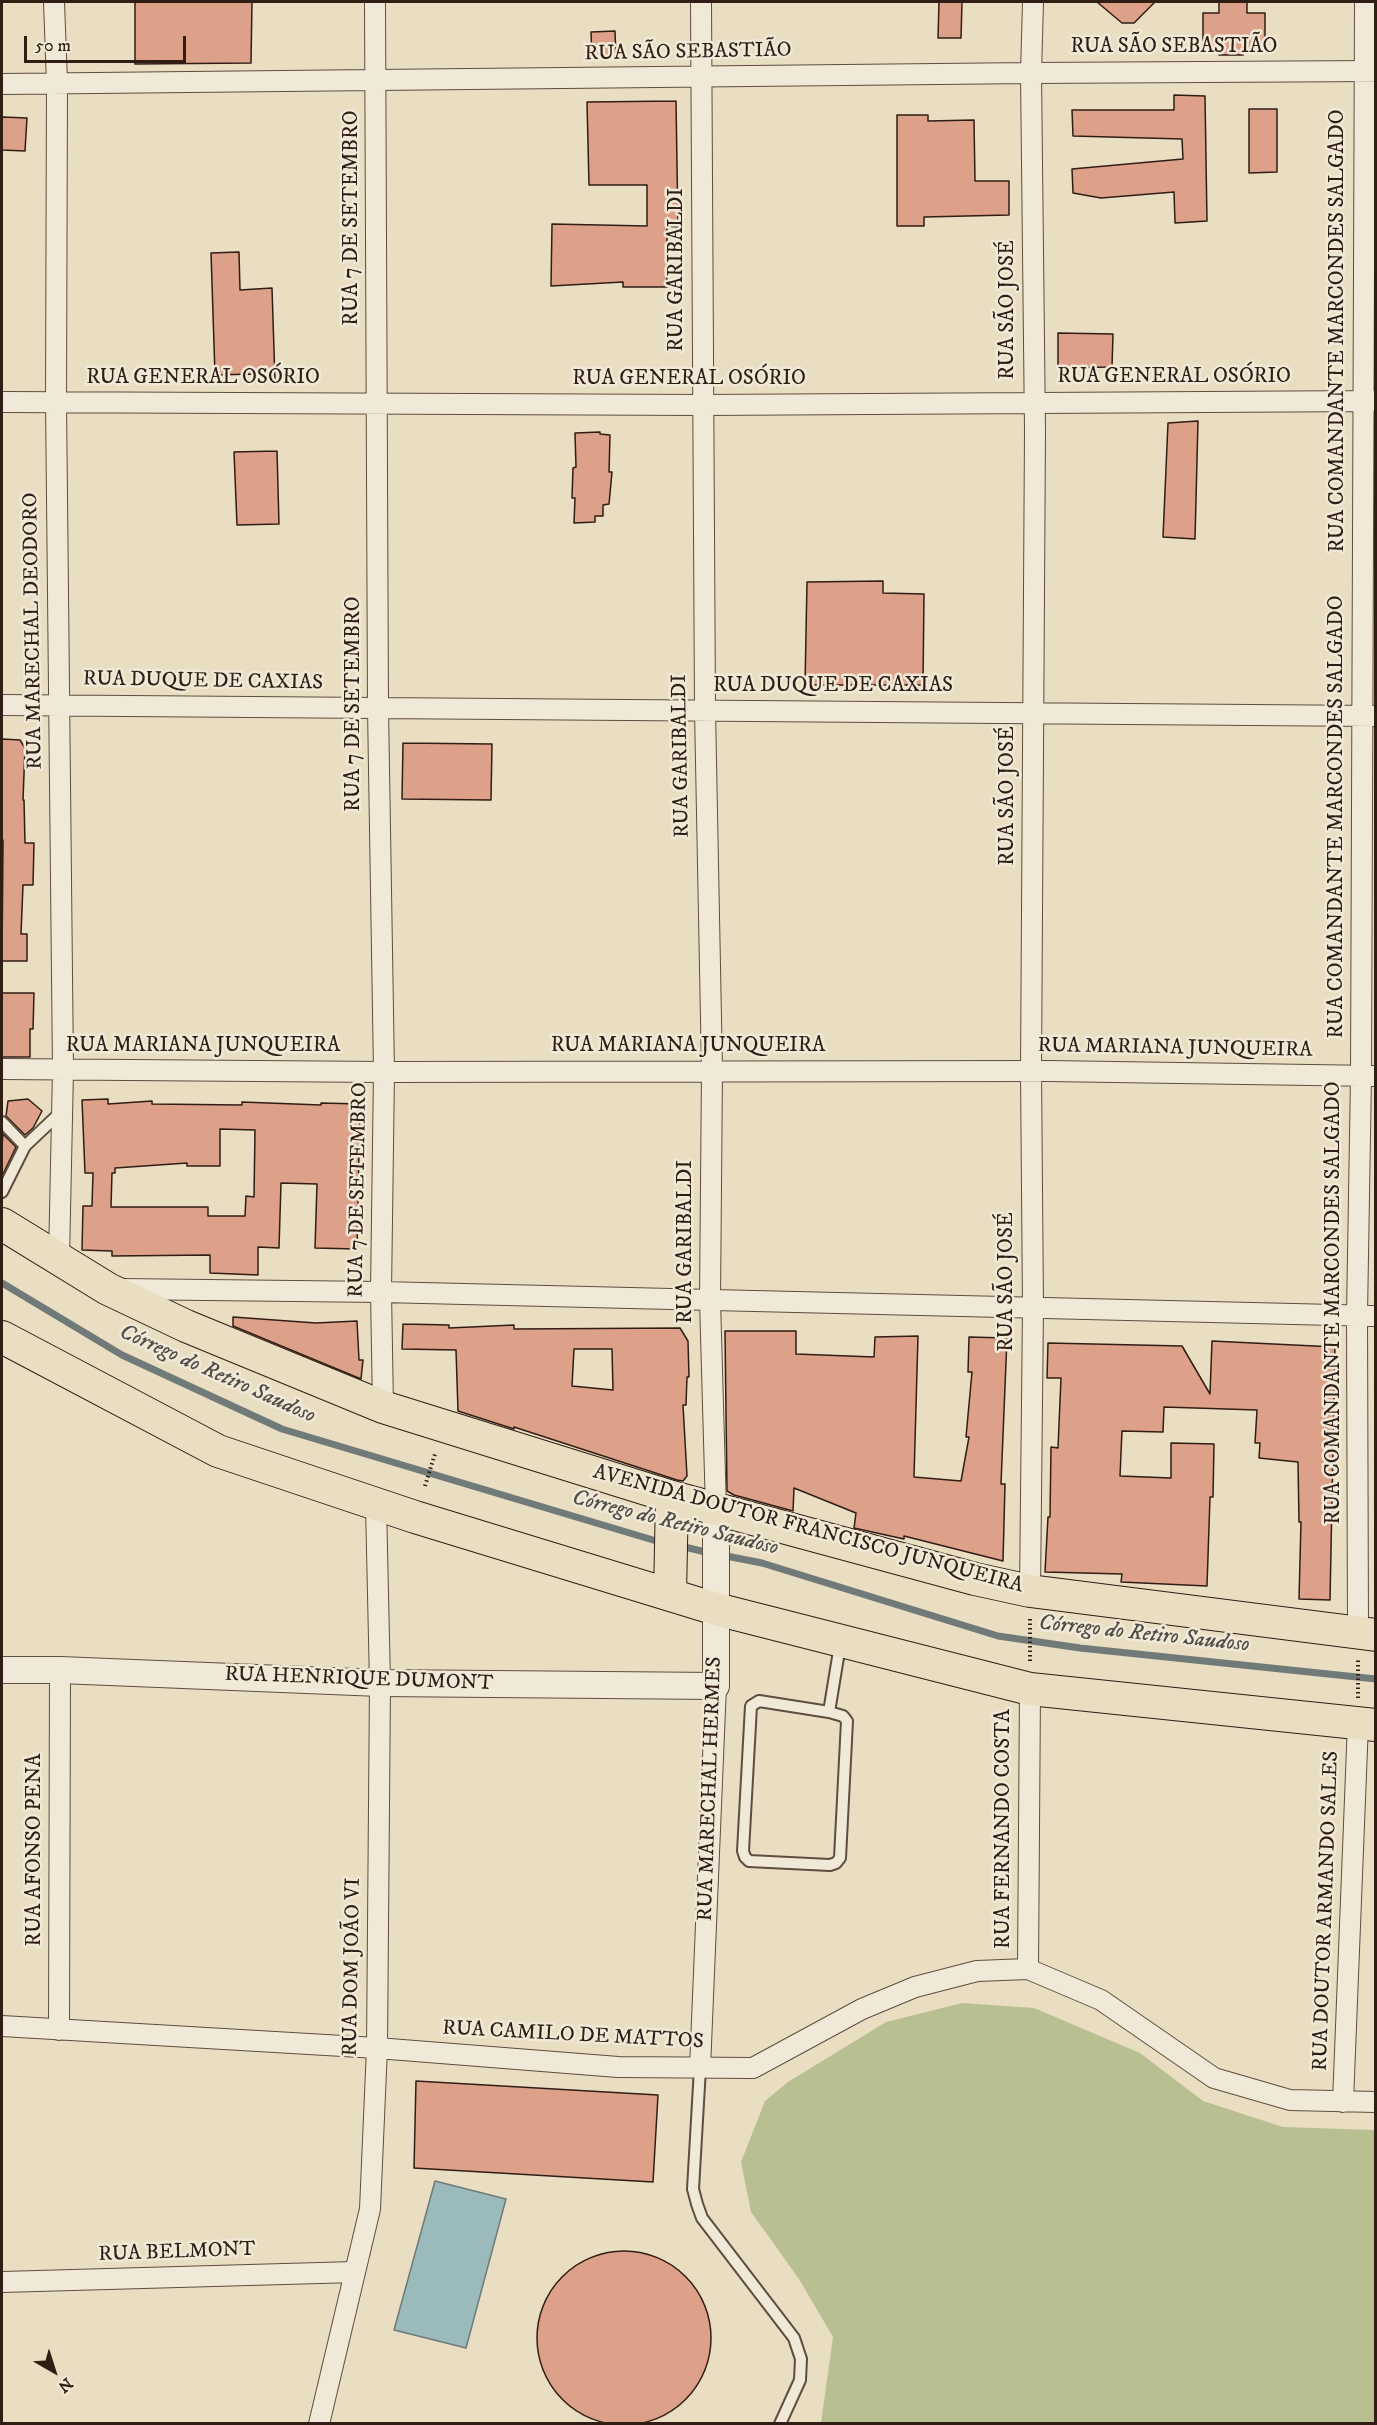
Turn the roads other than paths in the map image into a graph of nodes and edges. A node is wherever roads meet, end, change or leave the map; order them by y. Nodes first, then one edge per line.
1 (54, 2) edge
2 (375, 2) edge
3 (701, 2) edge
4 (1033, 2) edge
5 (1365, 2) edge
6 (1370, 71) edge
7 (1031, 73) junction
8 (701, 77) junction
9 (376, 79) junction
10 (57, 83) junction
11 (2, 84) edge
12 (1369, 401) edge
13 (2, 402) edge
14 (56, 402) junction
15 (378, 403) junction
16 (1034, 403) junction
17 (703, 405) junction
18 (2, 705) edge
19 (58, 705) junction
20 (378, 708) junction
21 (705, 711) junction
22 (1034, 712) junction
23 (1369, 716) edge
24 (2, 1069) edge
25 (63, 1070) junction
26 (712, 1070) junction
27 (1030, 1071) junction
28 (384, 1072) junction
29 (1368, 1076) edge
30 (62, 1112) junction
31 (2, 1122) edge
32 (25, 1146) junction
33 (2, 1192) edge
34 (2, 1224) edge
35 (59, 1259) junction
36 (108, 1288) junction
37 (381, 1292) junction
38 (710, 1300) junction
39 (1033, 1308) junction
40 (1366, 1315) edge
41 (2, 1337) edge
42 (382, 1407) junction
43 (376, 1504) junction
44 (672, 1512) junction
45 (716, 1523) junction
46 (670, 1585) junction
47 (716, 1597) junction
48 (1030, 1605) junction
49 (841, 1642) junction
50 (1364, 1643) edge
51 (2, 1670) edge
52 (60, 1670) junction
53 (1030, 1676) junction
54 (380, 1683) junction
55 (716, 1686) junction
56 (829, 1712) junction
57 (1367, 1724) edge
58 (1028, 1969) junction
59 (2, 2026) edge
60 (59, 2030) junction
61 (377, 2048) junction
62 (700, 2068) junction
63 (1343, 2102) junction
64 (1376, 2102) edge
65 (355, 2272) junction
66 (2, 2282) edge
67 (319, 2424) edge
68 (780, 2424) edge

1 - 10 street, RUA MARECHAL DEODORO
2 - 9 street, RUA 7 DE SETEMBRO
3 - 8 street, RUA GARIBALDI
4 - 7 street, RUA SÃO JOSÉ
5 - 6 street, RUA COMANDANTE MARCONDES SALGADO
6 - 7 street, RUA SÃO SEBASTIÃO
6 - 12 street, RUA COMANDANTE MARCONDES SALGADO
7 - 8 street, RUA SÃO SEBASTIÃO
7 - 16 street, RUA SÃO JOSÉ
8 - 9 street, RUA SÃO SEBASTIÃO
8 - 17 street, RUA GARIBALDI
9 - 10 street, RUA SÃO SEBASTIÃO
9 - 15 street, RUA 7 DE SETEMBRO
10 - 11 street, RUA SÃO SEBASTIÃO
10 - 14 street, RUA MARECHAL DEODORO
12 - 16 street, RUA GENERAL OSÓRIO
12 - 23 street, RUA COMANDANTE MARCONDES SALGADO
13 - 14 street, RUA GENERAL OSÓRIO
14 - 15 street, RUA GENERAL OSÓRIO
14 - 19 street, RUA MARECHAL DEODORO
15 - 17 street, RUA GENERAL OSÓRIO
15 - 20 street, RUA 7 DE SETEMBRO
16 - 17 street, RUA GENERAL OSÓRIO
16 - 22 street, RUA SÃO JOSÉ
17 - 21 street, RUA GARIBALDI
18 - 19 street, RUA DUQUE DE CAXIAS
19 - 20 street, RUA DUQUE DE CAXIAS
19 - 25 street, RUA MARECHAL DEODORO
20 - 21 street, RUA DUQUE DE CAXIAS
20 - 28 street, RUA 7 DE SETEMBRO
21 - 22 street, RUA DUQUE DE CAXIAS
21 - 26 street, RUA GARIBALDI
22 - 23 street, RUA DUQUE DE CAXIAS
22 - 27 street, RUA SÃO JOSÉ
23 - 29 street, RUA COMANDANTE MARCONDES SALGADO
24 - 25 street, RUA MARIANA JUNQUEIRA
25 - 28 street, RUA MARIANA JUNQUEIRA
25 - 30 street, RUA MARECHAL DEODORO
26 - 27 street, RUA MARIANA JUNQUEIRA
26 - 28 street, RUA MARIANA JUNQUEIRA
26 - 38 street, RUA GARIBALDI
27 - 29 street, RUA MARIANA JUNQUEIRA
27 - 39 street, RUA SÃO JOSÉ
28 - 37 street, RUA 7 DE SETEMBRO
29 - 40 street, RUA COMANDANTE MARCONDES SALGADO
30 - 32 lane
30 - 35 street, RUA MARECHAL DEODORO
31 - 32 lane
32 - 33 lane
34 - 35 main road, AVENIDA DOUTOR FRANCISCO JUNQUEIRA
35 - 36 main road, AVENIDA DOUTOR FRANCISCO JUNQUEIRA
36 - 37 street
36 - 42 main road, AVENIDA DOUTOR FRANCISCO JUNQUEIRA
37 - 38 street
37 - 42 street, RUA 7 DE SETEMBRO
38 - 39 street
38 - 45 street, RUA GARIBALDI
39 - 40 street
39 - 48 street, RUA SÃO JOSÉ
40 - 50 street, RUA COMANDANTE MARCONDES SALGADO
41 - 43 main road
42 - 44 main road, AVENIDA DOUTOR FRANCISCO JUNQUEIRA
43 - 46 main road
43 - 54 street, RUA DOM JOÃO VI
44 - 45 main road, AVENIDA DOUTOR FRANCISCO JUNQUEIRA
44 - 46 main road
45 - 47 street, RUA MARECHAL HERMES
45 - 48 main road, AVENIDA DOUTOR FRANCISCO JUNQUEIRA
46 - 47 main road
47 - 49 main road
47 - 55 street, RUA MARECHAL HERMES
48 - 50 main road, AVENIDA DOUTOR FRANCISCO JUNQUEIRA
49 - 53 main road
49 - 56 lane
51 - 52 street, RUA HENRIQUE DUMONT
52 - 54 street, RUA HENRIQUE DUMONT
52 - 60 street, RUA AFONSO PENA
53 - 57 main road
53 - 58 street, RUA FERNANDO COSTA
54 - 55 street, RUA HENRIQUE DUMONT
54 - 61 street, RUA DOM JOÃO VI
55 - 62 street, RUA MARECHAL HERMES
56 - 56 lane
57 - 63 street, RUA DOUTOR ARMANDO SALES
58 - 62 street, RUA CAMILO DE MATTOS
58 - 63 street, RUA CAMILO DE MATTOS
59 - 60 street, RUA CAMILO DE MATTOS
60 - 61 street, RUA CAMILO DE MATTOS
61 - 62 street, RUA CAMILO DE MATTOS
61 - 65 street, RUA DOM JOÃO VI
62 - 68 lane
63 - 64 street, RUA CAMILO DE MATTOS
65 - 66 street, RUA BELMONT
65 - 67 street, RUA DOM JOÃO VI

